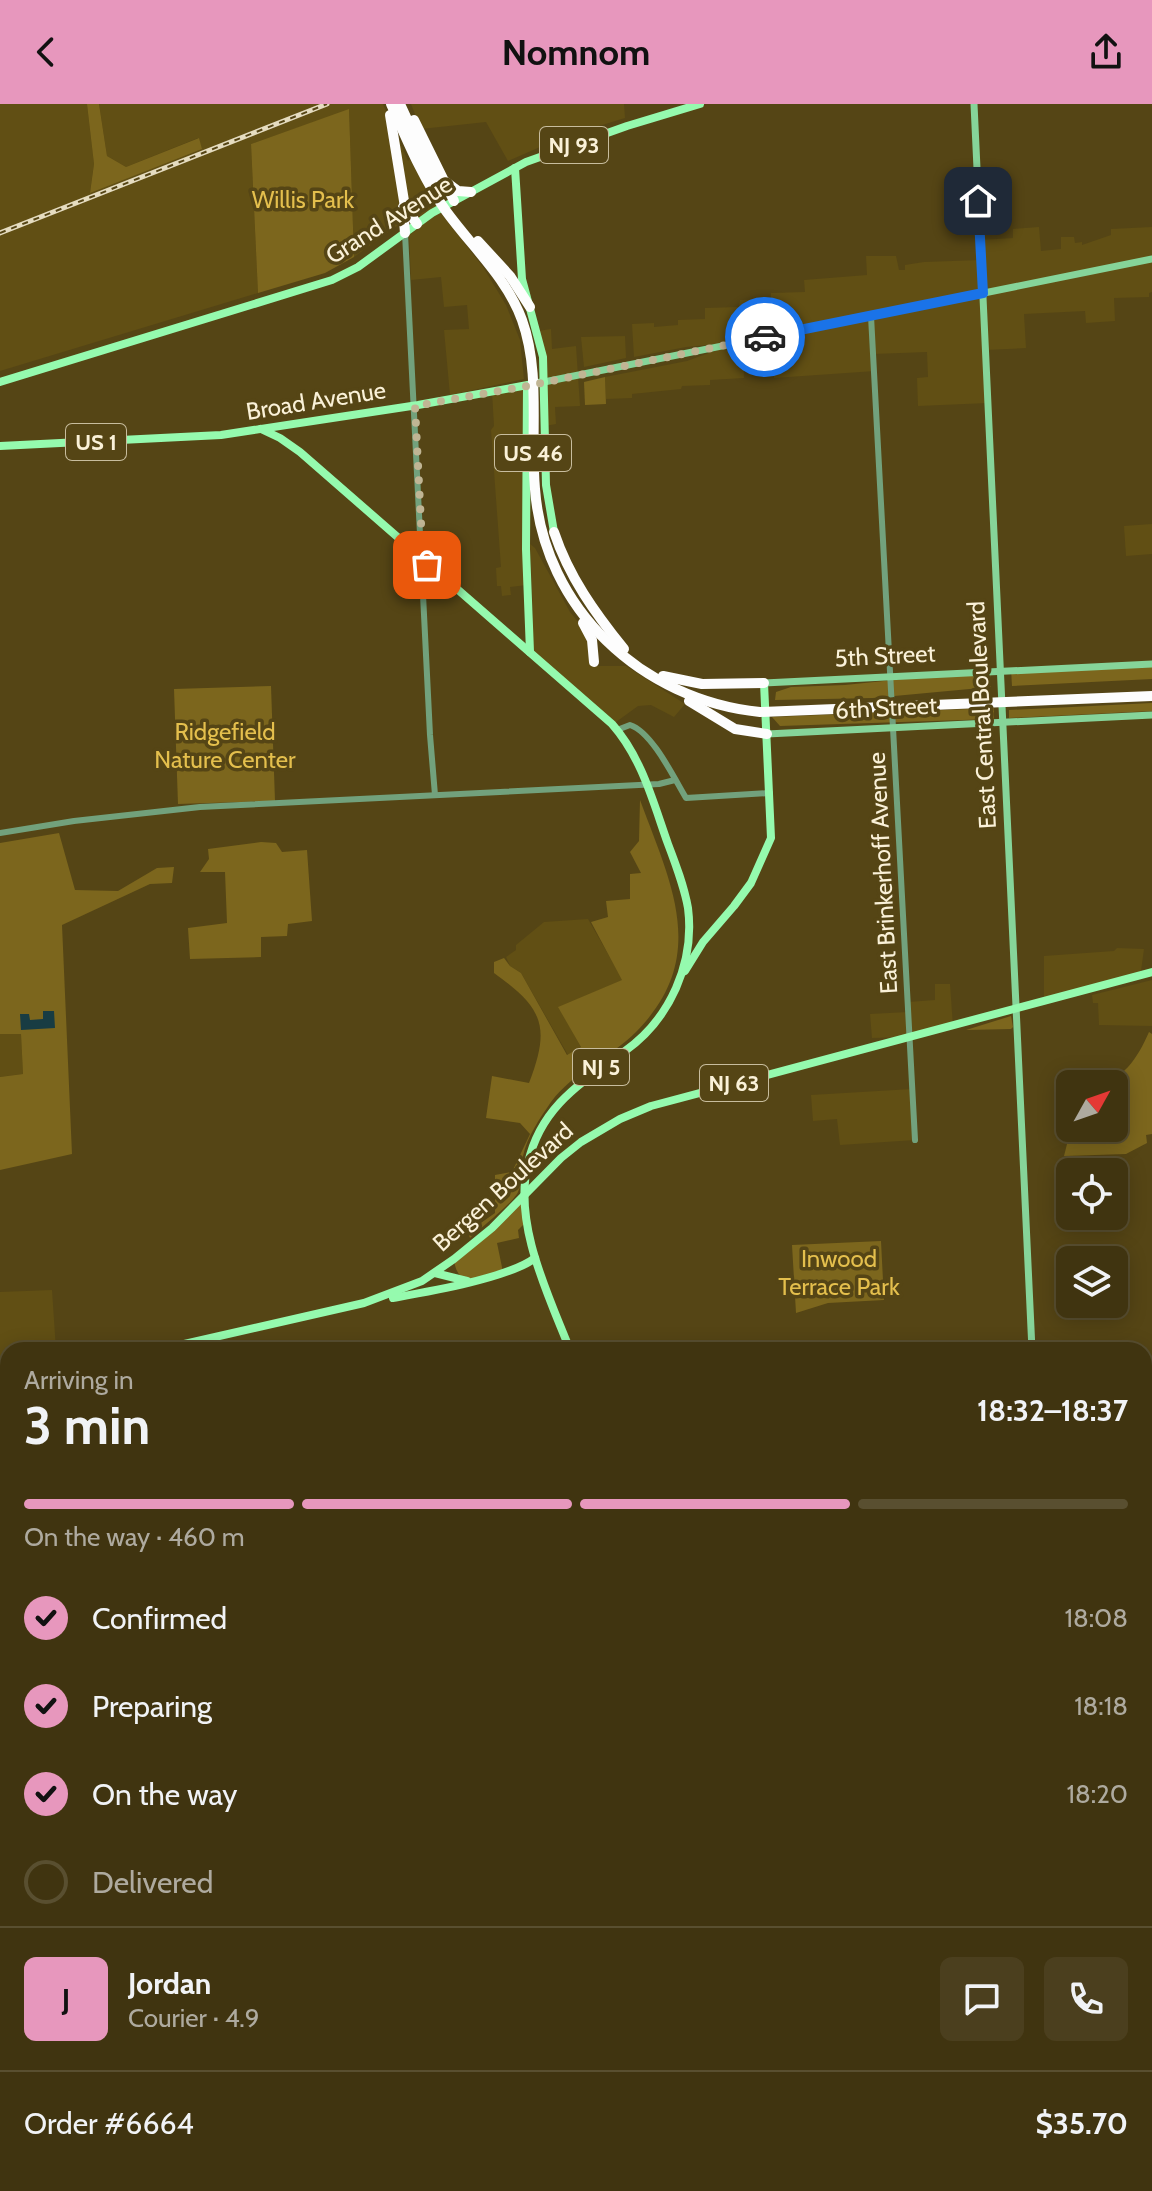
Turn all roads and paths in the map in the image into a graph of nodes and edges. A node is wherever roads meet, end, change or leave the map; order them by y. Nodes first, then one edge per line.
1 (389, 104) edge
2 (403, 104) edge
3 (700, 104) edge
4 (974, 104) edge
5 (515, 168) junction
6 (402, 177) junction
7 (442, 191) junction
8 (471, 192) junction
9 (451, 207) junction
10 (417, 224) junction
11 (405, 233) junction
12 (477, 245) junction
13 (1152, 259) edge
14 (983, 293) junction
15 (530, 307) junction
16 (871, 316) junction
17 (0, 382) edge
18 (543, 382) junction
19 (528, 386) junction
20 (415, 406) junction
21 (261, 429) junction
22 (0, 446) edge
23 (528, 477) junction
24 (554, 532) joint
25 (423, 561) junction
26 (583, 623) junction
27 (624, 649) junction
28 (530, 652) junction
29 (594, 662) dead end
30 (1152, 664) edge
31 (632, 665) junction
32 (1001, 671) junction
33 (663, 676) junction
34 (891, 676) junction
35 (764, 683) junction
36 (671, 688) junction
37 (1147, 693) edge
38 (765, 709) junction
39 (1152, 715) edge
40 (1003, 722) junction
41 (894, 727) junction
42 (617, 730) junction
43 (767, 734) junction
44 (675, 780) junction
45 (770, 793) junction
46 (435, 795) junction
47 (0, 833) edge
48 (1152, 972) edge
49 (681, 975) junction
50 (1015, 1010) junction
51 (909, 1037) junction
52 (847, 1040) dead end
53 (849, 1053) junction
54 (915, 1140) dead end
55 (535, 1258) junction
56 (454, 1259) junction
57 (435, 1273) junction
58 (465, 1280) junction
59 (439, 1290) junction
60 (364, 1303) junction
61 (193, 1342) edge
62 (567, 1342) edge
63 (1032, 1342) edge

1 - 6 highway
1 - 7 highway, US 46
2 - 7 highway, US 46
3 - 5 main road, Grand Avenue / NJ 93
4 - 14 main road, East Central Boulevard
5 - 8 main road, Grand Avenue / NJ 93
5 - 15 main road
6 - 10 highway
6 - 11 highway
7 - 8 highway
7 - 9 highway, US 46
7 - 9 highway
8 - 9 main road, Grand Avenue / NJ 93
9 - 10 main road, Grand Avenue / NJ 93
9 - 12 highway, US 46
10 - 11 main road, Grand Avenue / NJ 93
11 - 17 main road, Grand Avenue / NJ 93
11 - 20 street
12 - 15 highway
12 - 19 highway
12 - 27 highway, US 46
12 - 31 highway, US 46
13 - 14 main road, Broad Avenue
14 - 16 main road, Broad Avenue
14 - 32 main road, East Central Boulevard
15 - 18 main road
16 - 18 main road, Broad Avenue
16 - 34 street, East Brinkerhoff Avenue
18 - 19 main road, Broad Avenue / US 1
18 - 24 main road
19 - 20 main road, Broad Avenue / US 1
19 - 23 main road
20 - 21 main road, Broad Avenue / US 1
20 - 25 street
21 - 22 main road, Broad Avenue / US 1
21 - 25 main road, NJ 5
23 - 26 highway
23 - 28 main road
24 - 27 highway
25 - 28 main road, NJ 5
25 - 46 street
26 - 29 highway
26 - 31 highway
27 - 33 highway
28 - 42 main road, NJ 5
30 - 32 main road, 5th Street
31 - 36 highway
32 - 34 main road, 5th Street
32 - 40 main road, East Central Boulevard
33 - 35 highway
33 - 38 highway
34 - 35 main road, 5th Street
34 - 41 street, East Brinkerhoff Avenue
35 - 43 main road
36 - 38 highway
36 - 43 highway
37 - 38 highway
39 - 40 main road, 6th Street
40 - 41 main road, 6th Street
40 - 50 main road, East Central Boulevard
41 - 43 main road, 6th Street
41 - 51 street, East Brinkerhoff Avenue
42 - 44 street
42 - 49 main road, NJ 5
43 - 45 main road
44 - 45 street
44 - 46 street
45 - 49 main road
46 - 47 street
48 - 50 main road, Bergen Boulevard / NJ 63
49 - 55 main road, NJ 5
50 - 51 main road, Bergen Boulevard / NJ 63
50 - 63 main road, East Central Boulevard
51 - 53 main road, Bergen Boulevard / NJ 63
51 - 54 street, East Brinkerhoff Avenue
52 - 53 main road
53 - 56 main road, Bergen Boulevard / NJ 63
55 - 58 main road, Bergen Boulevard
55 - 62 main road, NJ 5
56 - 57 main road, Bergen Boulevard / NJ 63
56 - 58 main road
57 - 58 main road
57 - 59 main road
57 - 60 main road, Bergen Boulevard / NJ 63
58 - 59 main road, Bergen Boulevard
59 - 60 main road, Bergen Boulevard
60 - 61 main road, Bergen Boulevard / NJ 63

